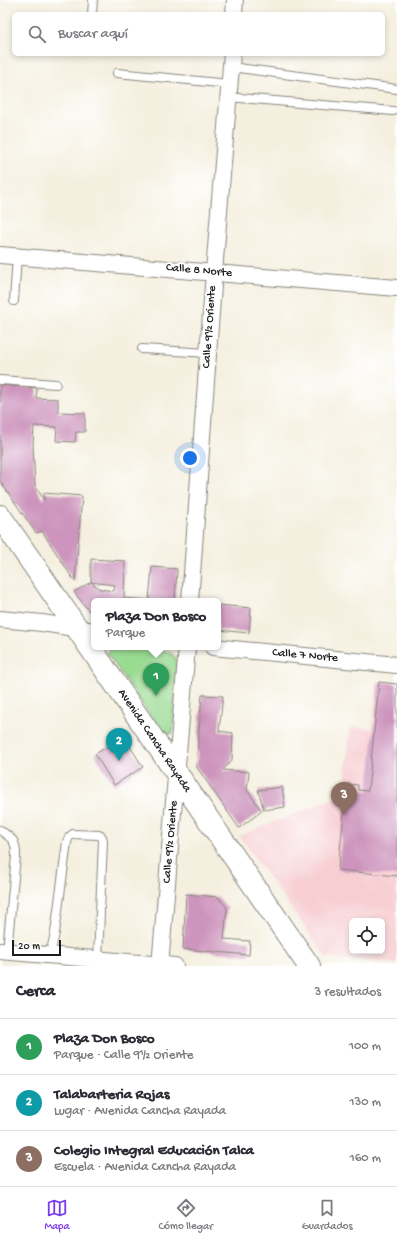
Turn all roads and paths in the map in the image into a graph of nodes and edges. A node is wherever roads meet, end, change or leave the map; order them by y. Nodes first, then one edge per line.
1 (93, 0) edge
2 (235, 0) edge
3 (92, 12) edge
4 (234, 12) edge
5 (232, 60) edge
6 (117, 73) dead end
7 (397, 89) edge
8 (229, 90) junction
9 (394, 111) dead end
10 (0, 255) edge
11 (17, 256) junction
12 (214, 272) junction
13 (397, 288) edge
14 (14, 301) dead end
15 (142, 349) dead end
16 (208, 353) junction
17 (0, 380) edge
18 (56, 384) dead end
19 (0, 516) edge
20 (190, 598) edge
21 (0, 619) edge
22 (85, 629) edge
23 (91, 639) edge
24 (221, 648) edge
25 (98, 650) edge
26 (186, 650) edge
27 (397, 665) edge
28 (176, 774) junction
29 (0, 830) edge
30 (4, 951) edge
31 (50, 955) junction
32 (98, 959) junction
33 (165, 966) edge
34 (309, 966) edge

1 - 3 lane
2 - 4 street
5 - 7 lane
5 - 8 street, Calle 9½ Oriente
6 - 8 lane
8 - 9 lane
8 - 12 street, Calle 9½ Oriente
10 - 11 street, Calle 8 Norte
11 - 12 street, Calle 8 Norte
11 - 14 lane
12 - 13 street, Calle 8 Norte
12 - 16 street, Calle 9½ Oriente
15 - 16 lane
16 - 20 street, Calle 9½ Oriente
17 - 18 lane
19 - 22 main road, Avenida Cancha Rayada
21 - 22 street
22 - 23 main road, Avenida Cancha Rayada
24 - 27 street, Calle 7 Norte
25 - 28 main road, Avenida Cancha Rayada
26 - 28 street, Calle 9½ Oriente
28 - 33 street, Calle 9½ Oriente
28 - 34 main road, Avenida Cancha Rayada
29 - 30 lane
30 - 31 street
31 - 32 street
31 - 32 lane
32 - 33 street

